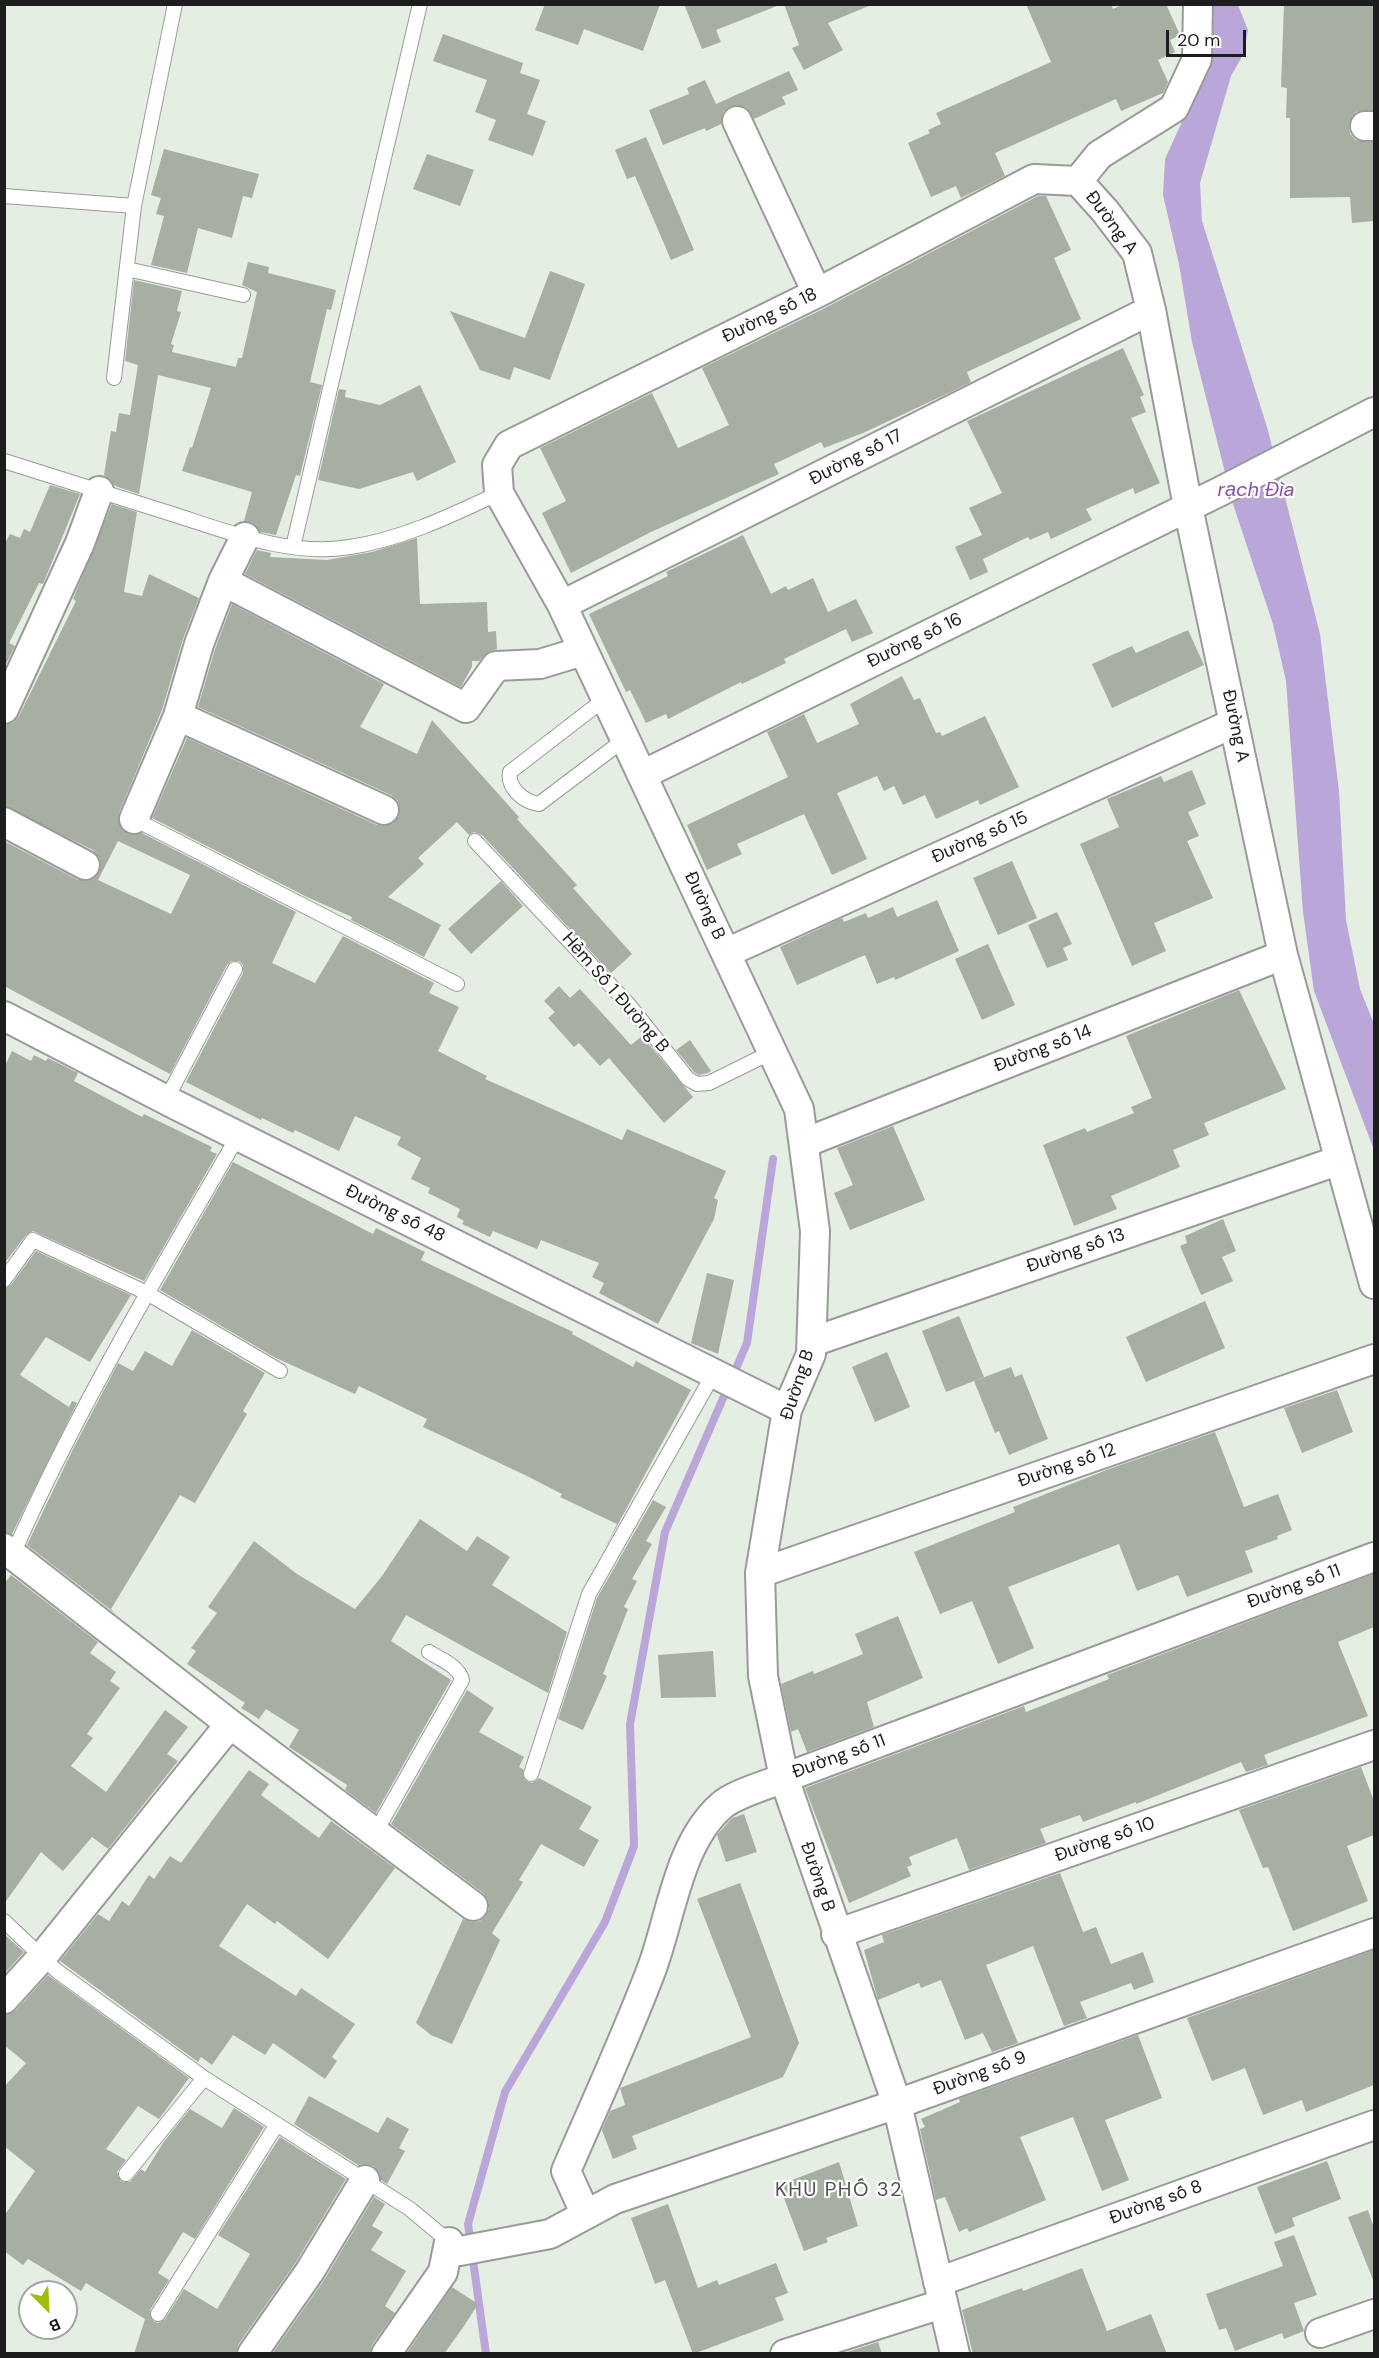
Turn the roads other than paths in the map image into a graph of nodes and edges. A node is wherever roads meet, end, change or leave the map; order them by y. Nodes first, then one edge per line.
1 (175, 4) edge
2 (420, 4) edge
3 (1198, 4) edge
4 (737, 121) dead end
5 (1078, 181) junction
6 (4, 195) edge
7 (134, 206) junction
8 (127, 269) junction
9 (817, 294) junction
10 (243, 295) dead end
11 (1151, 310) junction
12 (114, 378) dead end
13 (1374, 412) edge
14 (4, 460) edge
15 (99, 491) junction
16 (499, 493) junction
17 (1188, 507) junction
18 (245, 537) junction
19 (293, 548) junction
20 (223, 581) junction
21 (562, 605) junction
22 (583, 651) junction
23 (606, 698) junction
24 (4, 709) edge
25 (178, 716) junction
26 (1234, 723) junction
27 (625, 739) junction
28 (642, 775) junction
29 (384, 810) dead end
30 (134, 819) joint
31 (4, 822) edge
32 (475, 842) dead end
33 (85, 865) dead end
34 (726, 953) junction
35 (1283, 955) junction
36 (235, 969) dead end
37 (457, 984) dead end
38 (4, 1016) edge
39 (772, 1052) junction
40 (166, 1100) junction
41 (238, 1136) junction
42 (804, 1143) junction
43 (1340, 1160) junction
44 (4, 1280) edge
45 (1374, 1284) edge
46 (147, 1293) junction
47 (812, 1342) junction
48 (1374, 1359) edge
49 (280, 1371) dead end
50 (718, 1375) junction
51 (787, 1410) junction
52 (9, 1551) edge
53 (1374, 1557) edge
54 (759, 1573) junction
55 (429, 1652) dead end
56 (230, 1724) junction
57 (1374, 1745) edge
58 (531, 1774) dead end
59 (784, 1778) junction
60 (375, 1833) junction
61 (473, 1906) dead end
62 (4, 1921) edge
63 (1374, 1932) edge
64 (836, 1934) junction
65 (43, 1956) junction
66 (4, 1999) edge
67 (204, 2078) junction
68 (897, 2104) junction
69 (277, 2124) junction
70 (1374, 2125) edge
71 (126, 2174) dead end
72 (365, 2180) junction
73 (585, 2213) junction
74 (455, 2247) junction
75 (940, 2293) junction
76 (158, 2314) dead end
77 (1374, 2314) edge
78 (1320, 2333) dead end
79 (252, 2354) edge
80 (386, 2354) edge
81 (785, 2354) edge
82 (955, 2354) edge

1 - 7 lane
2 - 19 lane
3 - 5 street
4 - 9 street
5 - 9 street, Đường số 18
5 - 11 street, Đường A
6 - 7 lane
7 - 8 lane
8 - 10 lane
8 - 12 lane
9 - 16 street, Đường số 18
11 - 17 street, Đường A
11 - 21 street, Đường số 17
13 - 17 street, Đường số 16
14 - 15 lane
15 - 18 lane
15 - 24 street
16 - 19 lane
16 - 21 street, Đường B
17 - 26 street, Đường A
17 - 28 street, Đường số 16
18 - 19 lane
18 - 20 street
20 - 22 street
20 - 25 street
21 - 22 street, Đường B
22 - 23 street, Đường B
23 - 27 street, Đường B
23 - 27 lane
25 - 29 street
25 - 30 street
26 - 34 street, Đường số 15
26 - 35 street, Đường A
27 - 28 street, Đường B
28 - 34 street, Đường B
30 - 37 lane
31 - 33 street
32 - 39 lane, Hẻm Số 1 Đường B
34 - 39 street, Đường B
35 - 42 street, Đường số 14
35 - 43 street, Đường A
36 - 40 lane
38 - 40 street, Đường số 48
39 - 42 street, Đường B
40 - 41 street, Đường số 48
41 - 46 lane
41 - 50 street, Đường số 48
42 - 47 street, Đường B
43 - 45 street, Đường A
43 - 47 street, Đường số 13
44 - 46 lane
46 - 49 lane
46 - 52 lane
47 - 51 street, Đường B
48 - 54 street, Đường số 12
50 - 51 street, Đường số 48
50 - 58 lane
51 - 54 street, Đường B
52 - 56 street
53 - 59 street, Đường số 11
54 - 59 street, Đường B
55 - 60 lane
56 - 60 street
56 - 65 street
57 - 64 street, Đường số 10
59 - 64 street, Đường B
59 - 73 street, Đường số 11
60 - 61 street
62 - 65 lane
63 - 68 street, Đường số 9
64 - 68 street, Đường B
65 - 66 street
65 - 67 lane
67 - 69 lane
67 - 71 lane
68 - 73 street, Đường số 9
68 - 75 street, Đường B
69 - 72 lane
69 - 76 lane
70 - 75 street, Đường số 8
72 - 74 lane
72 - 79 street
73 - 74 street, Đường số 9
74 - 80 street
75 - 81 street, Đường số 8
75 - 82 street, Đường B
77 - 78 street

